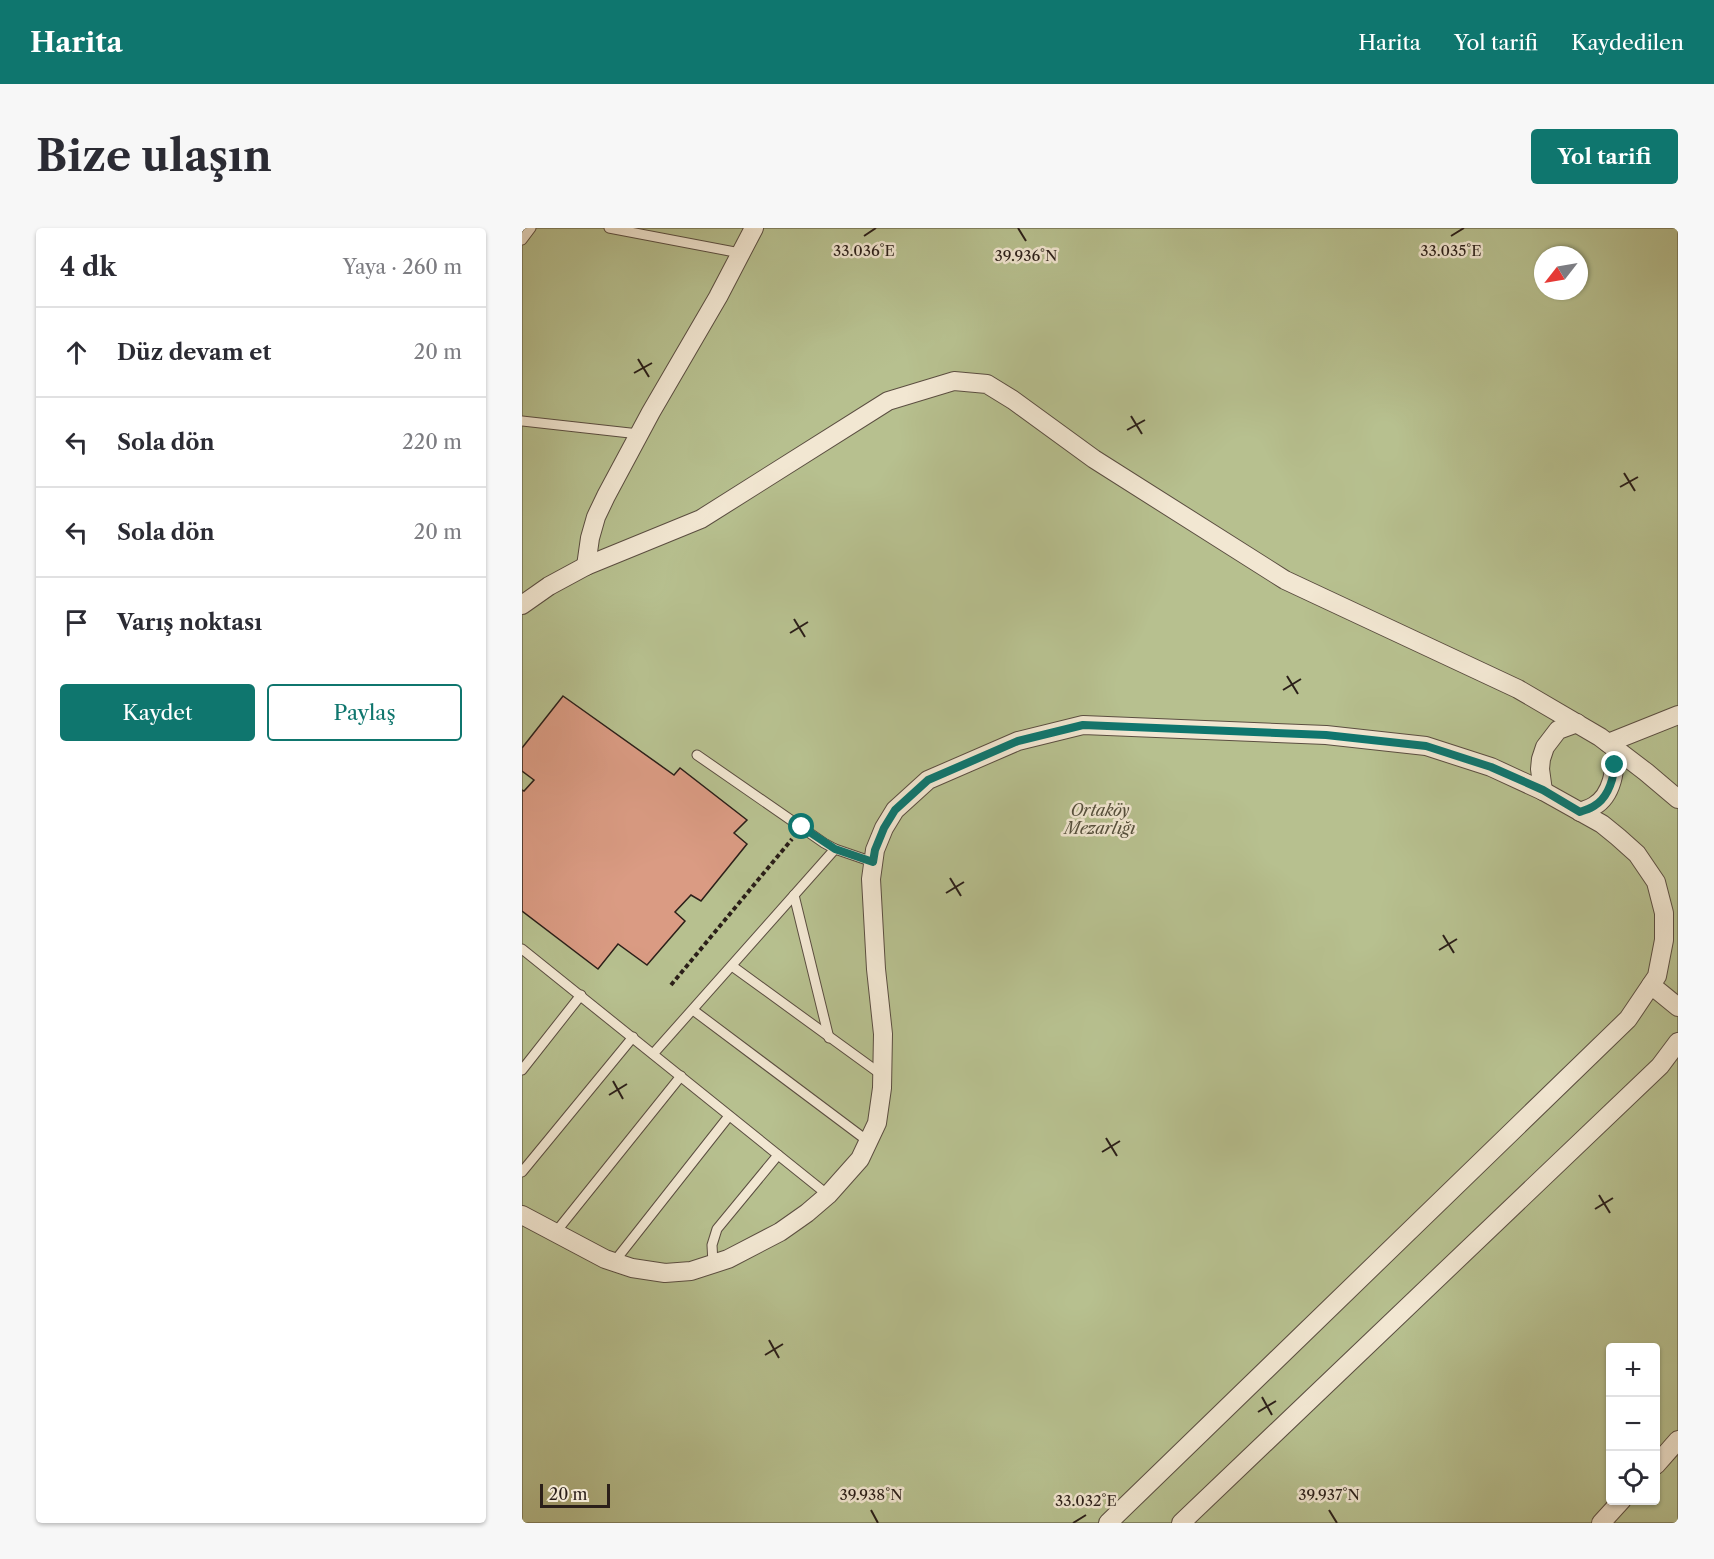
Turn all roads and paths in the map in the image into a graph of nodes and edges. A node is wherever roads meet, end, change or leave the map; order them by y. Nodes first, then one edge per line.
1 (531, 228) edge
2 (609, 228) edge
3 (754, 228) edge
4 (522, 240) edge
5 (741, 254) junction
6 (522, 421) edge
7 (639, 434) junction
8 (586, 566) junction
9 (522, 605) edge
10 (1678, 715) edge
11 (1577, 723) junction
12 (1612, 746) junction
13 (697, 755) dead end
14 (1543, 790) junction
15 (1678, 799) edge
16 (1580, 812) junction
17 (802, 827) junction
18 (835, 849) junction
19 (873, 862) junction
20 (794, 895) junction
21 (522, 949) edge
22 (732, 966) junction
23 (672, 985) dead end
24 (1651, 985) junction
25 (581, 995) junction
26 (1678, 1007) edge
27 (693, 1010) junction
28 (633, 1037) junction
29 (829, 1038) junction
30 (1678, 1042) edge
31 (653, 1054) junction
32 (522, 1070) edge
33 (882, 1075) junction
34 (681, 1076) junction
35 (729, 1116) junction
36 (869, 1142) junction
37 (778, 1155) junction
38 (522, 1172) edge
39 (828, 1195) junction
40 (522, 1215) edge
41 (555, 1233) junction
42 (614, 1262) junction
43 (713, 1264) junction
44 (1678, 1440) edge
45 (1660, 1460) edge
46 (1617, 1505) edge
47 (1108, 1523) edge
48 (1180, 1523) edge
49 (1601, 1523) edge

1 - 4 lane
2 - 5 lane
3 - 5 street
5 - 7 street
6 - 7 lane
7 - 8 street
8 - 9 street
8 - 11 street
10 - 12 street
11 - 12 street
11 - 14 street
12 - 15 street
12 - 16 street
13 - 17 lane
14 - 16 street
14 - 19 street
16 - 24 street
17 - 18 lane
17 - 23 path
18 - 19 lane
18 - 20 lane
19 - 33 street
20 - 22 lane
20 - 29 lane
21 - 25 lane
22 - 27 lane
22 - 29 lane
24 - 26 street
24 - 47 street
25 - 28 lane
25 - 32 lane
27 - 31 lane
27 - 36 lane
28 - 31 lane
28 - 38 lane
29 - 33 lane
30 - 48 street
31 - 34 lane
33 - 36 street
34 - 35 lane
34 - 41 lane
35 - 37 lane
35 - 42 lane
36 - 39 street
37 - 39 lane
37 - 43 lane
39 - 43 street
40 - 41 street
41 - 42 street
42 - 43 street
44 - 45 street
46 - 49 street

